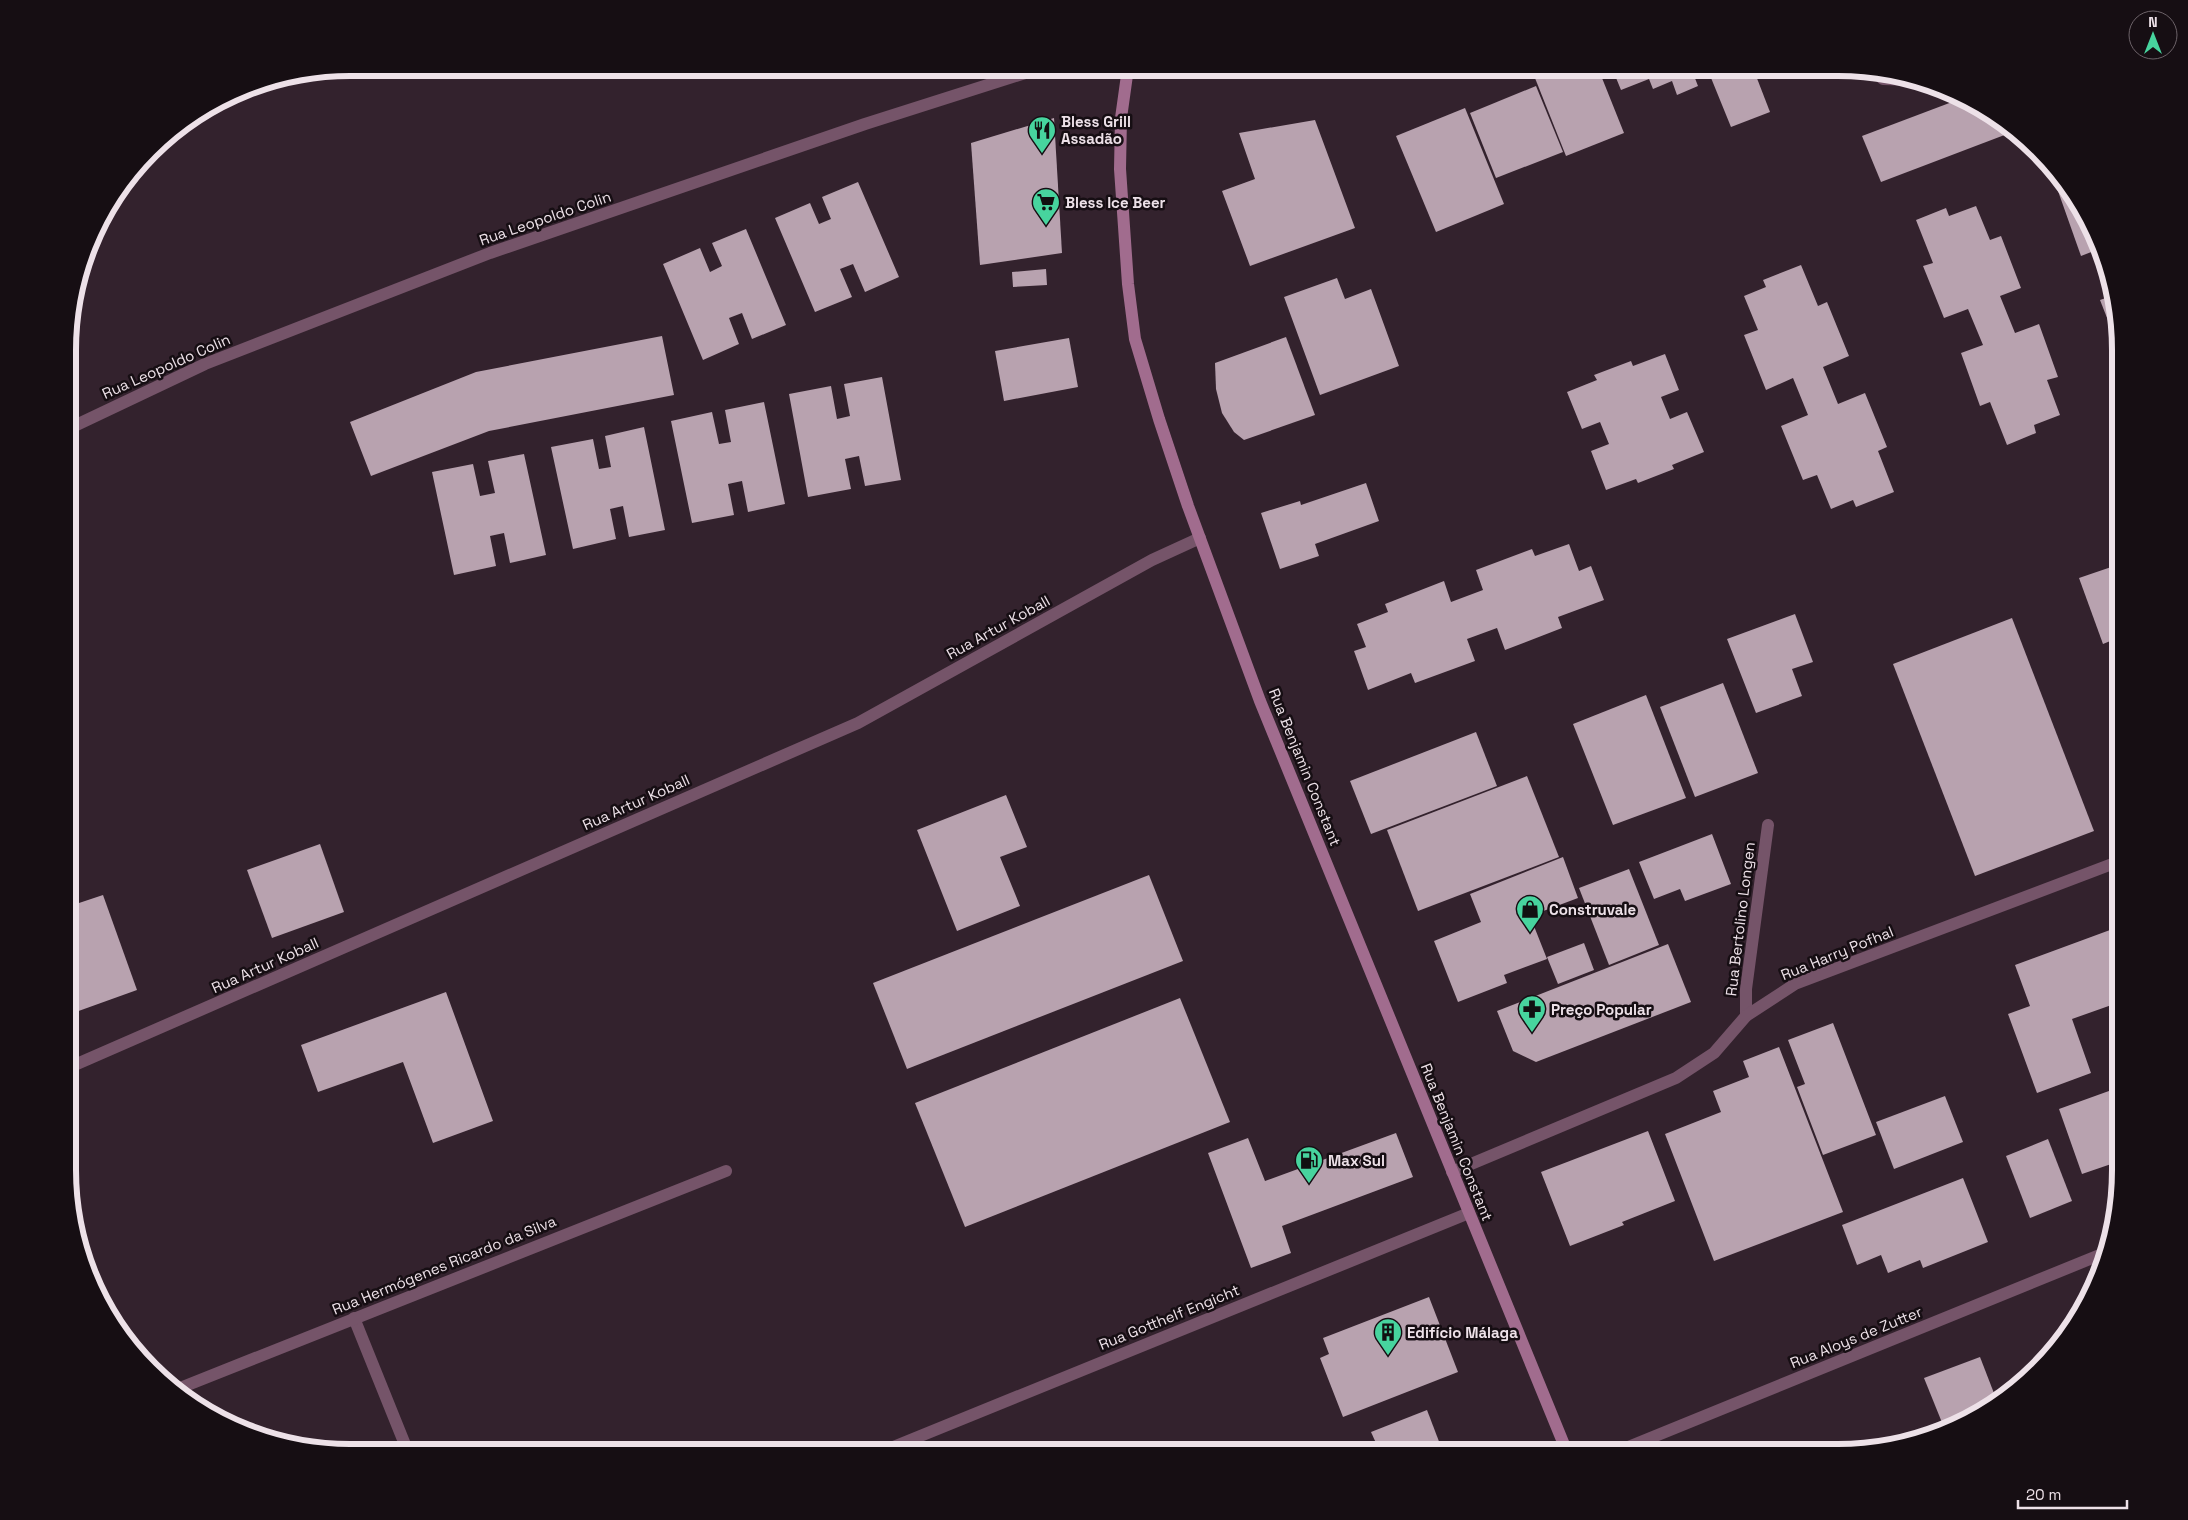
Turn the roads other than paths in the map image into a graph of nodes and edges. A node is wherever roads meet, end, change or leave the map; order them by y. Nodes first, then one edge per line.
1 (1017, 76) edge
2 (1127, 76) edge
3 (76, 425) edge
4 (1200, 538) junction
5 (1768, 826) dead end
6 (2112, 864) edge
7 (1746, 1016) junction
8 (76, 1064) edge
9 (726, 1171) dead end
10 (1452, 1172) junction
11 (1469, 1213) junction
12 (2098, 1256) edge
13 (354, 1318) junction
14 (183, 1387) edge
15 (405, 1444) edge
16 (901, 1444) edge
17 (1564, 1444) edge
18 (1636, 1444) edge

1 - 3 street, Rua Leopoldo Colin
2 - 4 main road, Rua Benjamin Constant
4 - 8 street, Rua Artur Koball
4 - 10 main road, Rua Benjamin Constant
5 - 7 street, Rua Bertolino Longen
6 - 7 street, Rua Harry Pofhal
7 - 10 street, Rua Harry Pofhal
9 - 13 street, Rua Hermógenes Ricardo da Silva
10 - 11 main road, Rua Benjamin Constant
11 - 16 street, Rua Gotthelf Engicht
11 - 17 main road, Rua Benjamin Constant
12 - 18 street, Rua Aloys de Zutter
13 - 14 street, Rua Hermógenes Ricardo da Silva
13 - 15 street

